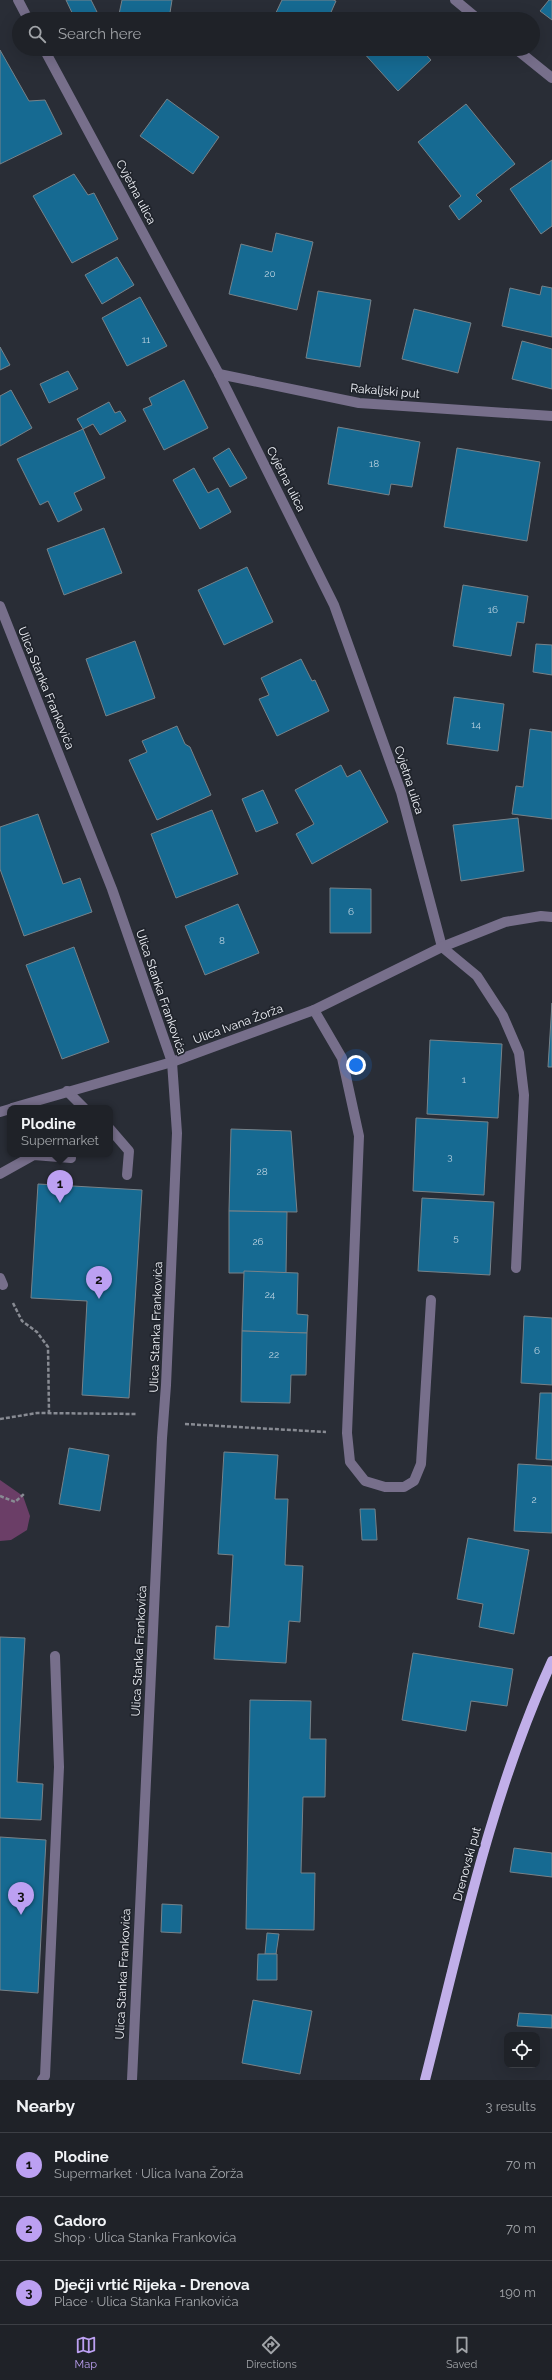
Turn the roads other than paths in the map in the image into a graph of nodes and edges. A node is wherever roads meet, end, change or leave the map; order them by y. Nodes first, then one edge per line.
1 (18, 0) edge
2 (455, 0) edge
3 (24, 12) edge
4 (470, 12) edge
5 (48, 56) edge
6 (525, 56) edge
7 (552, 78) edge
8 (219, 374) junction
9 (552, 416) edge
10 (0, 606) edge
11 (552, 917) edge
12 (442, 947) junction
13 (314, 1010) junction
14 (172, 1062) junction
15 (67, 1091) junction
16 (21, 1105) edge
17 (81, 1105) edge
18 (113, 1133) edge
19 (30, 1157) edge
20 (59, 1157) edge
21 (71, 1158) dead end
22 (0, 1174) edge
23 (127, 1175) dead end
24 (516, 1268) dead end
25 (431, 1300) dead end
26 (55, 1656) dead end
27 (552, 1661) edge
28 (42, 2080) edge
29 (132, 2080) edge
30 (425, 2080) edge

1 - 3 street
2 - 4 street
5 - 8 street, Cvjetna ulica
6 - 7 street
8 - 9 street, Rakaljski put
8 - 12 street, Cvjetna ulica
10 - 14 street, Ulica Stanka Frankovića
11 - 12 street, Ulica Ivana Žorža
12 - 13 street, Ulica Ivana Žorža
12 - 24 street
13 - 14 street, Ulica Ivana Žorža
13 - 25 street
14 - 15 street, Ulica Ivana Žorža
14 - 29 street, Ulica Stanka Frankovića
15 - 16 street, Ulica Ivana Žorža
15 - 17 street
18 - 23 street
19 - 22 street
20 - 21 street
26 - 28 street
27 - 30 main road, Drenovski put

